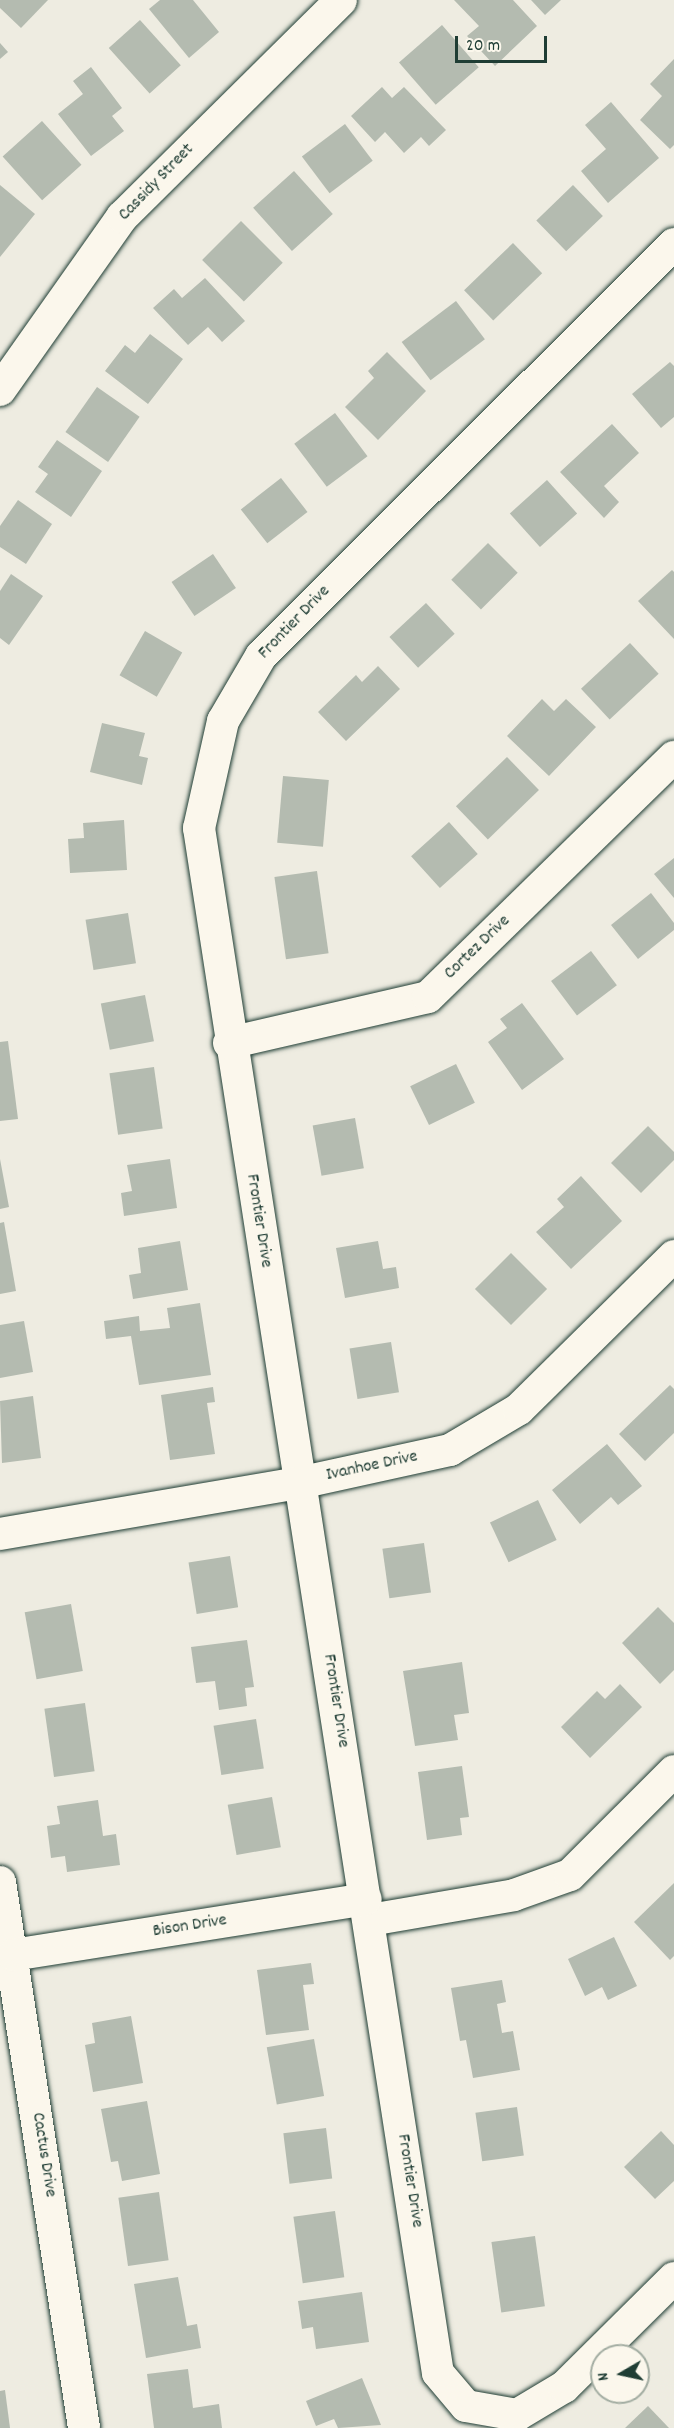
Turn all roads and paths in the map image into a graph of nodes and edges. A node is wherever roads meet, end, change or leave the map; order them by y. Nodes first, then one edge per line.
1 (341, 0) edge
2 (674, 244) edge
3 (0, 390) edge
4 (674, 757) edge
5 (229, 1043) junction
6 (674, 1256) edge
7 (299, 1483) junction
8 (0, 1534) edge
9 (674, 1771) edge
10 (0, 1882) edge
11 (368, 1910) junction
12 (13, 1955) junction
13 (674, 2278) edge
14 (84, 2428) edge

1 - 3 street, Cassidy Street
2 - 5 street, Frontier Drive
4 - 5 street, Cortez Drive
5 - 7 street, Frontier Drive
6 - 7 street, Ivanhoe Drive
7 - 8 street, Ivanhoe Drive
7 - 11 street, Frontier Drive
9 - 11 street, Bison Drive
10 - 12 street, Cactus Drive
11 - 12 street, Bison Drive
11 - 13 street, Frontier Drive
12 - 14 street, Cactus Drive

